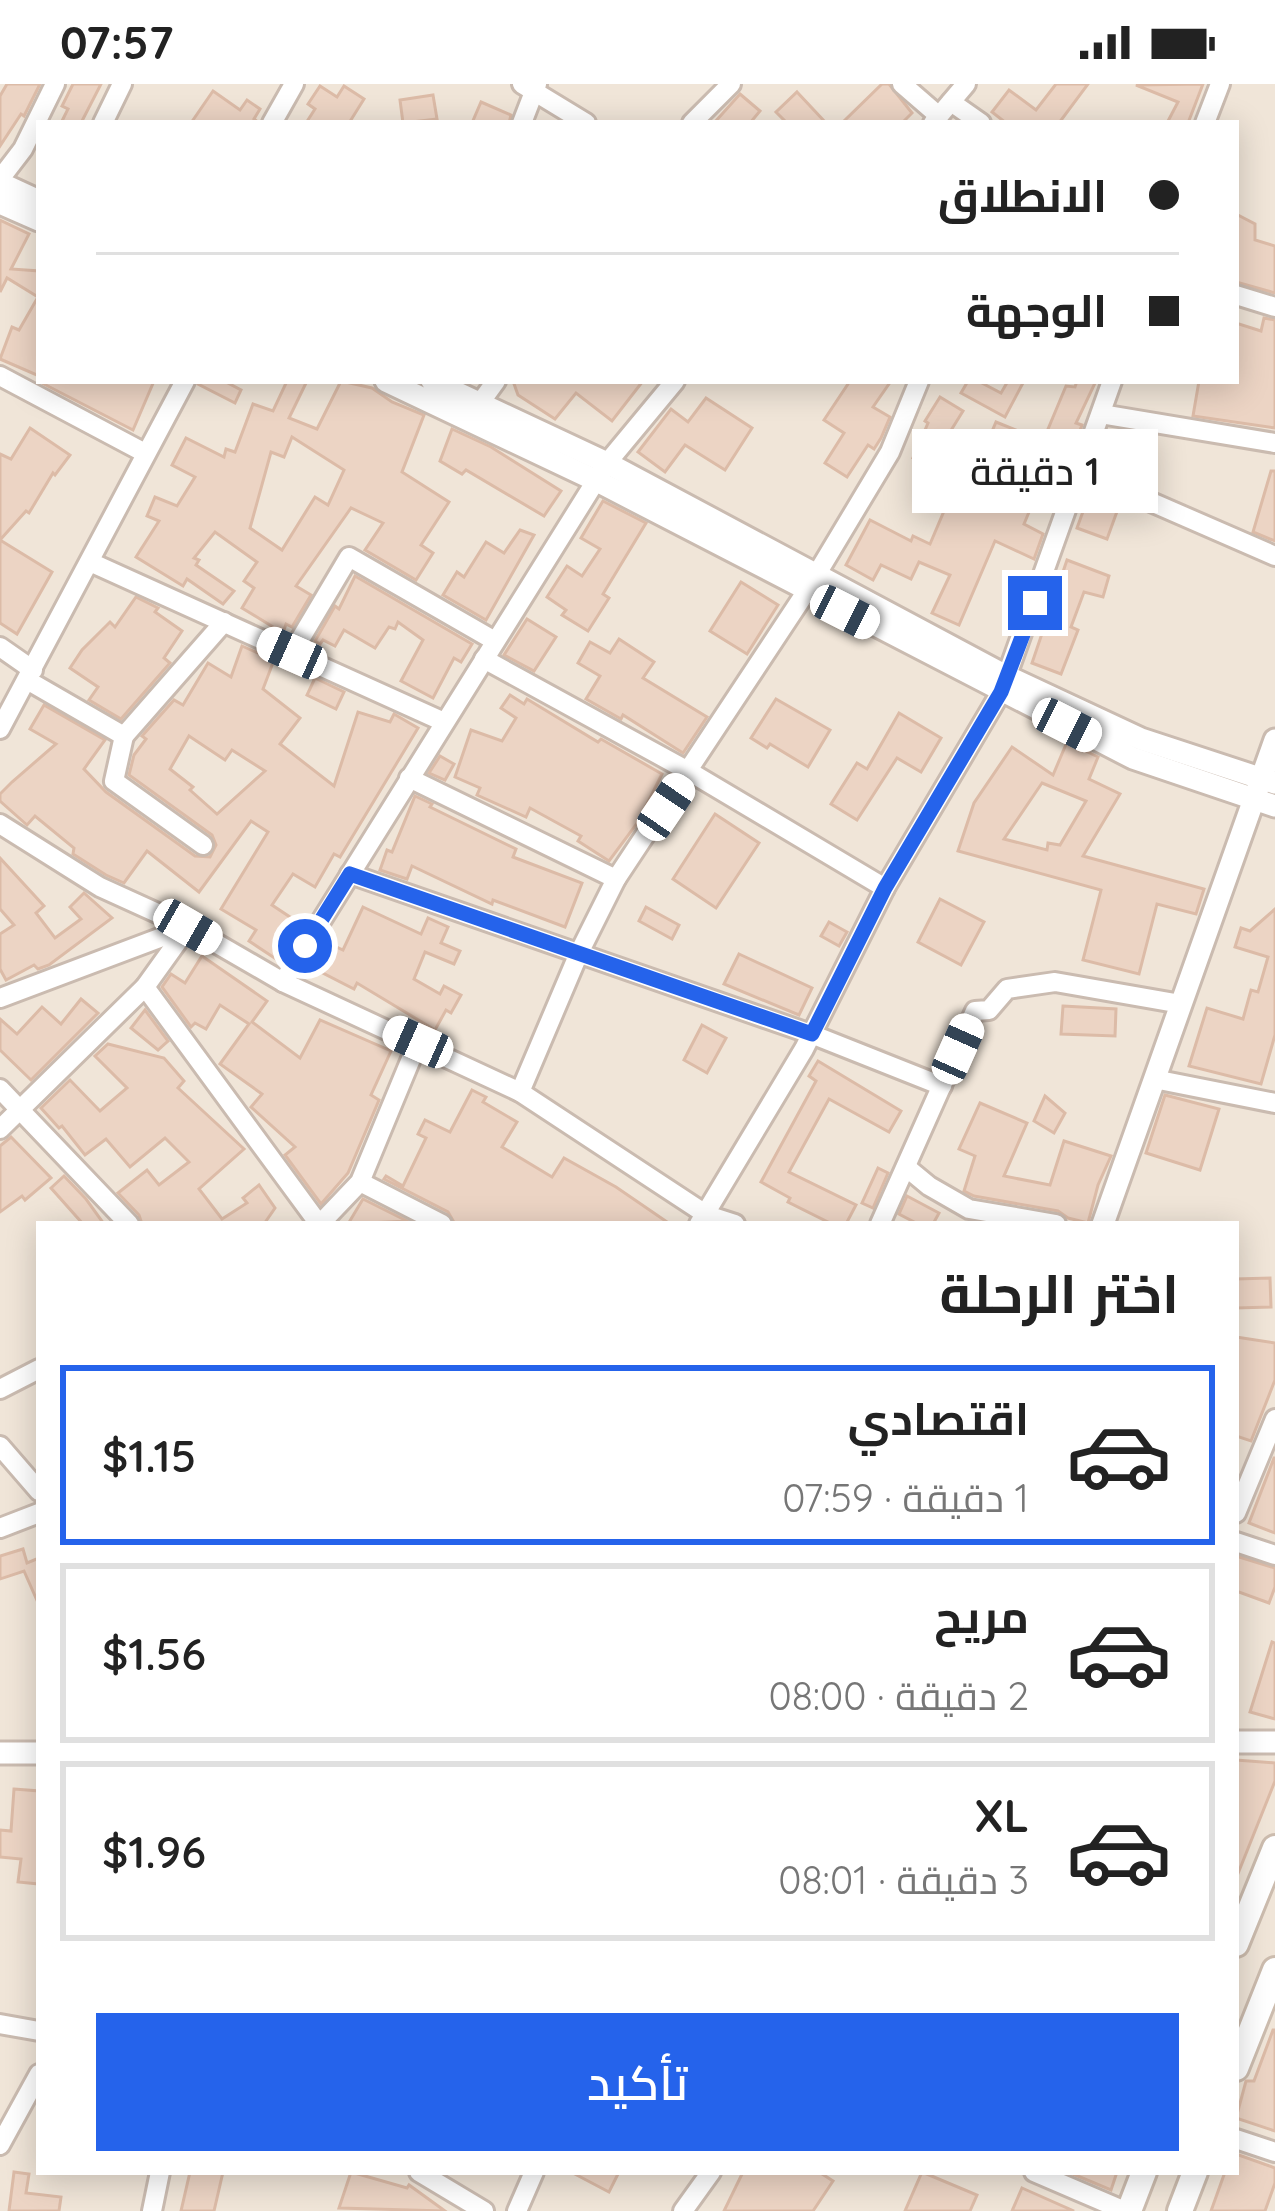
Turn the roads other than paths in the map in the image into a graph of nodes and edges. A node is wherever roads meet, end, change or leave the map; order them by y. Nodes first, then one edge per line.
1 (55, 84) edge
2 (122, 84) edge
3 (294, 84) edge
4 (730, 84) edge
5 (902, 84) edge
6 (966, 84) edge
7 (1220, 84) edge
8 (530, 86) edge
9 (941, 114) edge
10 (37, 120) edge
11 (104, 120) edge
12 (274, 120) edge
13 (523, 120) edge
14 (581, 120) edge
15 (695, 120) edge
16 (1206, 120) edge
17 (36, 123) edge
18 (0, 181) edge
19 (36, 199) edge
20 (0, 203) edge
21 (36, 219) edge
22 (1239, 296) edge
23 (1275, 307) edge
24 (0, 376) edge
25 (183, 384) edge
26 (393, 384) edge
27 (439, 384) edge
28 (494, 384) edge
29 (673, 384) edge
30 (919, 384) edge
31 (1111, 384) edge
32 (480, 403) junction
33 (1101, 414) junction
34 (1275, 443) edge
35 (145, 453) junction
36 (1080, 471) junction
37 (602, 472) junction
38 (1275, 556) edge
39 (90, 562) junction
40 (811, 584) junction
41 (224, 622) junction
42 (495, 641) junction
43 (0, 647) edge
44 (292, 653) junction
45 (484, 659) junction
46 (30, 675) junction
47 (1004, 684) junction
48 (444, 722) junction
49 (0, 729) edge
50 (124, 736) junction
51 (1275, 740) edge
52 (690, 772) junction
53 (409, 778) junction
54 (1266, 791) edge
55 (0, 824) edge
56 (203, 844) dead end
57 (350, 874) junction
58 (616, 879) junction
59 (885, 888) junction
60 (188, 927) junction
61 (579, 953) junction
62 (283, 982) junction
63 (145, 987) junction
64 (0, 998) edge
65 (1181, 1004) junction
66 (812, 1034) junction
67 (418, 1042) junction
68 (1154, 1079) junction
69 (942, 1086) junction
70 (0, 1089) edge
71 (520, 1092) junction
72 (1275, 1103) edge
73 (21, 1109) junction
74 (0, 1129) edge
75 (906, 1167) junction
76 (360, 1182) junction
77 (703, 1220) edge
78 (126, 1221) edge
79 (318, 1221) edge
80 (323, 1221) edge
81 (436, 1221) edge
82 (881, 1221) edge
83 (1039, 1221) edge
84 (1104, 1221) edge
85 (36, 1371) edge
86 (0, 1389) edge
87 (1275, 1419) edge
88 (0, 1446) edge
89 (36, 1488) edge
90 (1239, 1506) edge
91 (36, 1514) edge
92 (0, 1528) edge
93 (1239, 1543) edge
94 (1275, 1555) edge
95 (1239, 1742) edge
96 (1275, 1742) edge
97 (0, 1753) edge
98 (36, 1753) edge
99 (1275, 1848) edge
100 (1239, 1937) edge
101 (1275, 1970) edge
102 (0, 2024) edge
103 (36, 2030) edge
104 (1239, 2060) edge
105 (36, 2079) edge
106 (1239, 2140) edge
107 (0, 2145) edge
108 (1275, 2152) edge
109 (159, 2175) edge
110 (424, 2175) edge
111 (533, 2175) edge
112 (709, 2175) edge
113 (1041, 2175) edge
114 (1143, 2175) edge
115 (1194, 2175) edge
116 (152, 2211) edge
117 (484, 2211) edge
118 (517, 2211) edge
119 (683, 2211) edge
120 (1127, 2211) edge
121 (1180, 2211) edge

1 - 10 street
2 - 11 street
3 - 12 street
4 - 15 street
5 - 9 street
6 - 9 street
7 - 16 street
8 - 13 street
8 - 14 street
17 - 18 street
18 - 19 street
20 - 21 street
22 - 23 street
24 - 35 street
25 - 35 street
26 - 37 street
27 - 32 street
28 - 32 street
29 - 37 street
30 - 40 street
31 - 33 street
32 - 37 street
33 - 34 street
33 - 36 street
35 - 39 street
36 - 38 street
36 - 47 street
37 - 40 street
37 - 42 street
39 - 41 street
39 - 46 street
40 - 47 street
40 - 52 street
41 - 44 street
41 - 50 street
42 - 44 street
42 - 45 street
43 - 46 street
44 - 48 street
45 - 48 street
45 - 52 street
46 - 49 street
46 - 50 street
47 - 54 street
47 - 59 street
48 - 53 street
50 - 56 street
51 - 54 street
52 - 58 street
52 - 59 street
53 - 57 street
53 - 58 street
54 - 65 street
55 - 60 street
57 - 61 street
57 - 62 street
58 - 61 street
59 - 66 street
60 - 62 street
60 - 63 street
60 - 64 street
61 - 66 street
61 - 71 street
62 - 67 street
63 - 73 street
63 - 79 street
65 - 68 street
65 - 69 street
66 - 69 street
66 - 77 street
67 - 71 street
67 - 76 street
68 - 72 street
68 - 84 street
69 - 75 street
70 - 73 street
71 - 77 street
73 - 74 street
73 - 78 street
75 - 82 street
75 - 83 street
76 - 80 street
76 - 81 street
85 - 86 street
87 - 90 street
88 - 89 street
91 - 92 street
93 - 94 street
95 - 96 street
97 - 98 street
99 - 100 main road
101 - 104 main road
102 - 103 street
105 - 107 street
106 - 108 street
109 - 116 street
110 - 117 street
111 - 118 street
112 - 119 street
113 - 120 street
114 - 120 main road
115 - 121 main road

